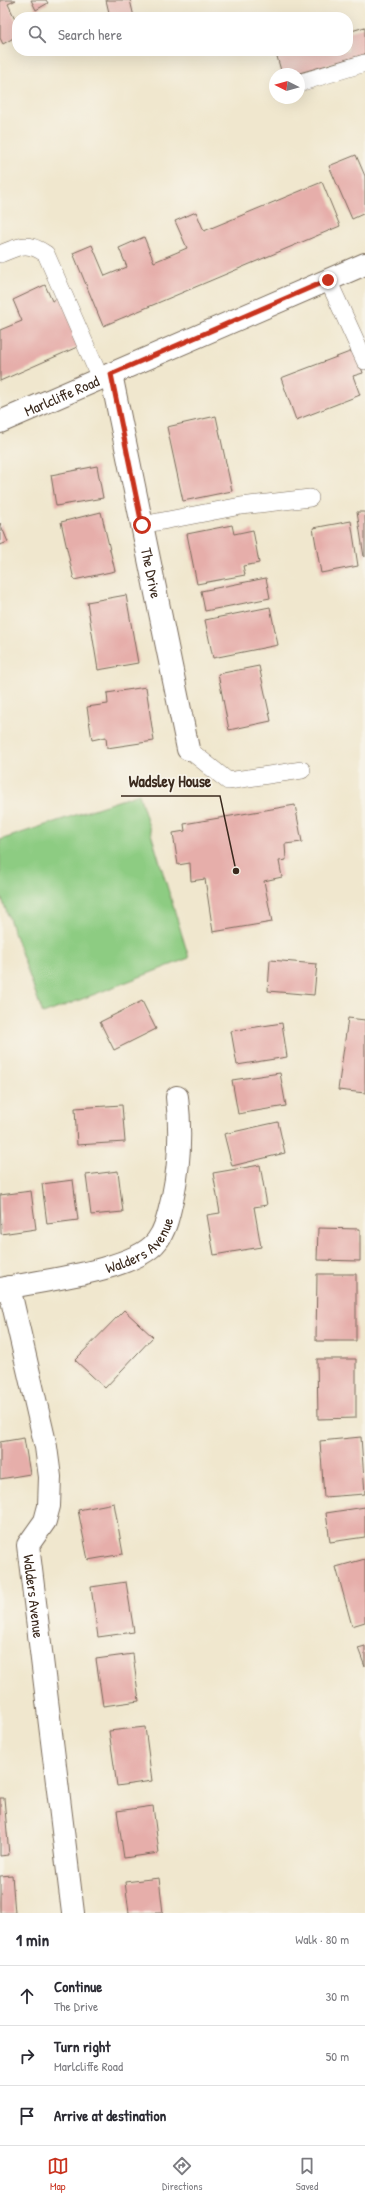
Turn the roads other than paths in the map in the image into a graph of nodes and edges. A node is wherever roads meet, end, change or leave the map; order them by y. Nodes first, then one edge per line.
1 (365, 63) edge
2 (305, 81) edge
3 (0, 254) edge
4 (365, 264) edge
5 (328, 280) junction
6 (365, 361) edge
7 (106, 376) junction
8 (0, 422) edge
9 (310, 498) dead end
10 (142, 525) junction
11 (188, 749) joint
12 (302, 770) dead end
13 (177, 1096) dead end
14 (4, 1288) edge
15 (73, 1913) edge

1 - 2 lane
3 - 7 lane
4 - 5 street, Marlcliffe Road
5 - 6 lane
5 - 7 street, Marlcliffe Road
7 - 8 street, Marlcliffe Road
7 - 10 street, The Drive
9 - 10 lane
10 - 11 street, The Drive
11 - 12 lane
13 - 14 street, Walders Avenue
14 - 15 street, Walders Avenue

